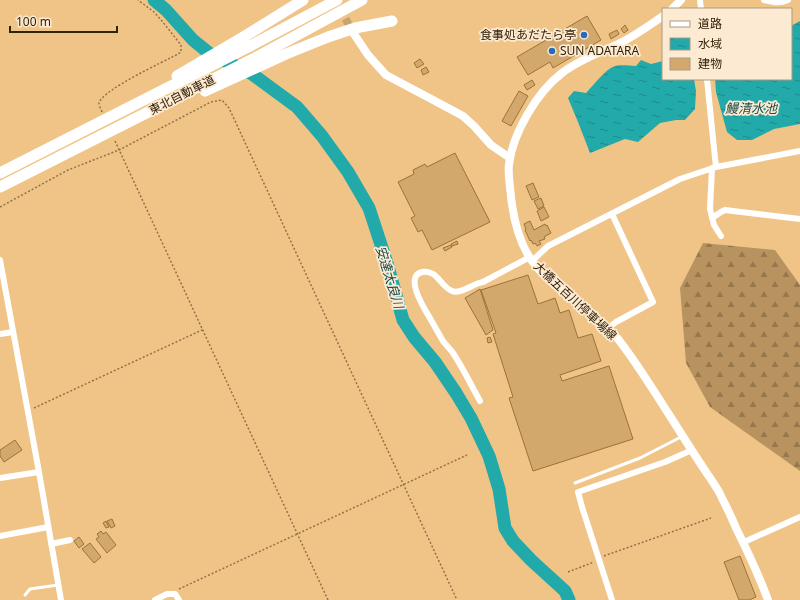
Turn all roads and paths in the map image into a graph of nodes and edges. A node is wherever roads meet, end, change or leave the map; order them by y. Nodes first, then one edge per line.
1 (138, 0) edge
2 (303, 0) edge
3 (337, 0) edge
4 (362, 0) edge
5 (681, 0) edge
6 (764, 0) edge
7 (788, 0) edge
8 (673, 8) edge
9 (662, 17) edge
10 (392, 21) dead end
11 (354, 34) tunnel mouth
12 (237, 46) junction
13 (257, 62) junction
14 (707, 80) edge
15 (105, 115) junction
16 (116, 141) dead end
17 (119, 150) junction
18 (800, 151) edge
19 (510, 158) junction
20 (714, 167) junction
21 (0, 173) edge
22 (0, 187) edge
23 (0, 207) edge
24 (612, 214) junction
25 (712, 218) junction
26 (800, 219) edge
27 (721, 236) dead end
28 (531, 259) junction
29 (0, 260) edge
30 (607, 329) junction
31 (202, 330) junction
32 (13, 332) junction
33 (0, 334) edge
34 (480, 401) dead end
35 (27, 411) junction
36 (683, 436) junction
37 (692, 450) junction
38 (467, 455) dead end
39 (39, 472) junction
40 (0, 478) edge
41 (574, 483) dead end
42 (403, 485) junction
43 (800, 517) edge
44 (711, 518) dead end
45 (48, 527) junction
46 (298, 534) junction
47 (0, 536) edge
48 (70, 540) dead end
49 (744, 542) junction
50 (51, 544) junction
51 (599, 559) junction
52 (568, 572) dead end
53 (58, 585) junction
54 (175, 594) junction
55 (25, 595) dead end
56 (60, 600) edge
57 (155, 600) edge
58 (179, 600) edge
59 (328, 600) edge
60 (457, 600) edge
61 (612, 600) edge
62 (768, 600) edge

1 - 15 path
2 - 12 highway
3 - 12 highway, 東北自動車道
4 - 13 highway, 東北自動車道
5 - 8 main road
6 - 7 street
9 - 19 main road, 大橋五百川停車場線
10 - 13 highway
11 - 19 main road
12 - 15 highway, 東北自動車道
13 - 22 highway, 東北自動車道
14 - 20 street
15 - 21 highway, 東北自動車道
16 - 17 path
17 - 23 path
17 - 31 path
17 - 42 path
18 - 20 street
19 - 28 main road, 大橋五百川停車場線
20 - 24 street
20 - 25 street
24 - 28 street
24 - 30 street
25 - 26 street
25 - 27 street
28 - 30 main road, 大橋五百川停車場線
28 - 34 street
29 - 32 street
30 - 36 main road, 大橋五百川停車場線
31 - 35 path
31 - 46 path
32 - 33 street
32 - 35 street
35 - 39 street
36 - 37 main road, 大橋五百川停車場線
36 - 41 lane
37 - 49 main road, 大橋五百川停車場線
37 - 51 street
38 - 42 path
39 - 40 street
39 - 45 street
42 - 46 path
42 - 60 path
43 - 49 street
44 - 51 path
45 - 47 street
45 - 50 street
46 - 54 path
46 - 59 path
48 - 50 street
49 - 62 main road, 大橋五百川停車場線
50 - 53 street
51 - 52 path
51 - 61 street
53 - 55 lane
53 - 56 street
54 - 57 street
54 - 58 street

